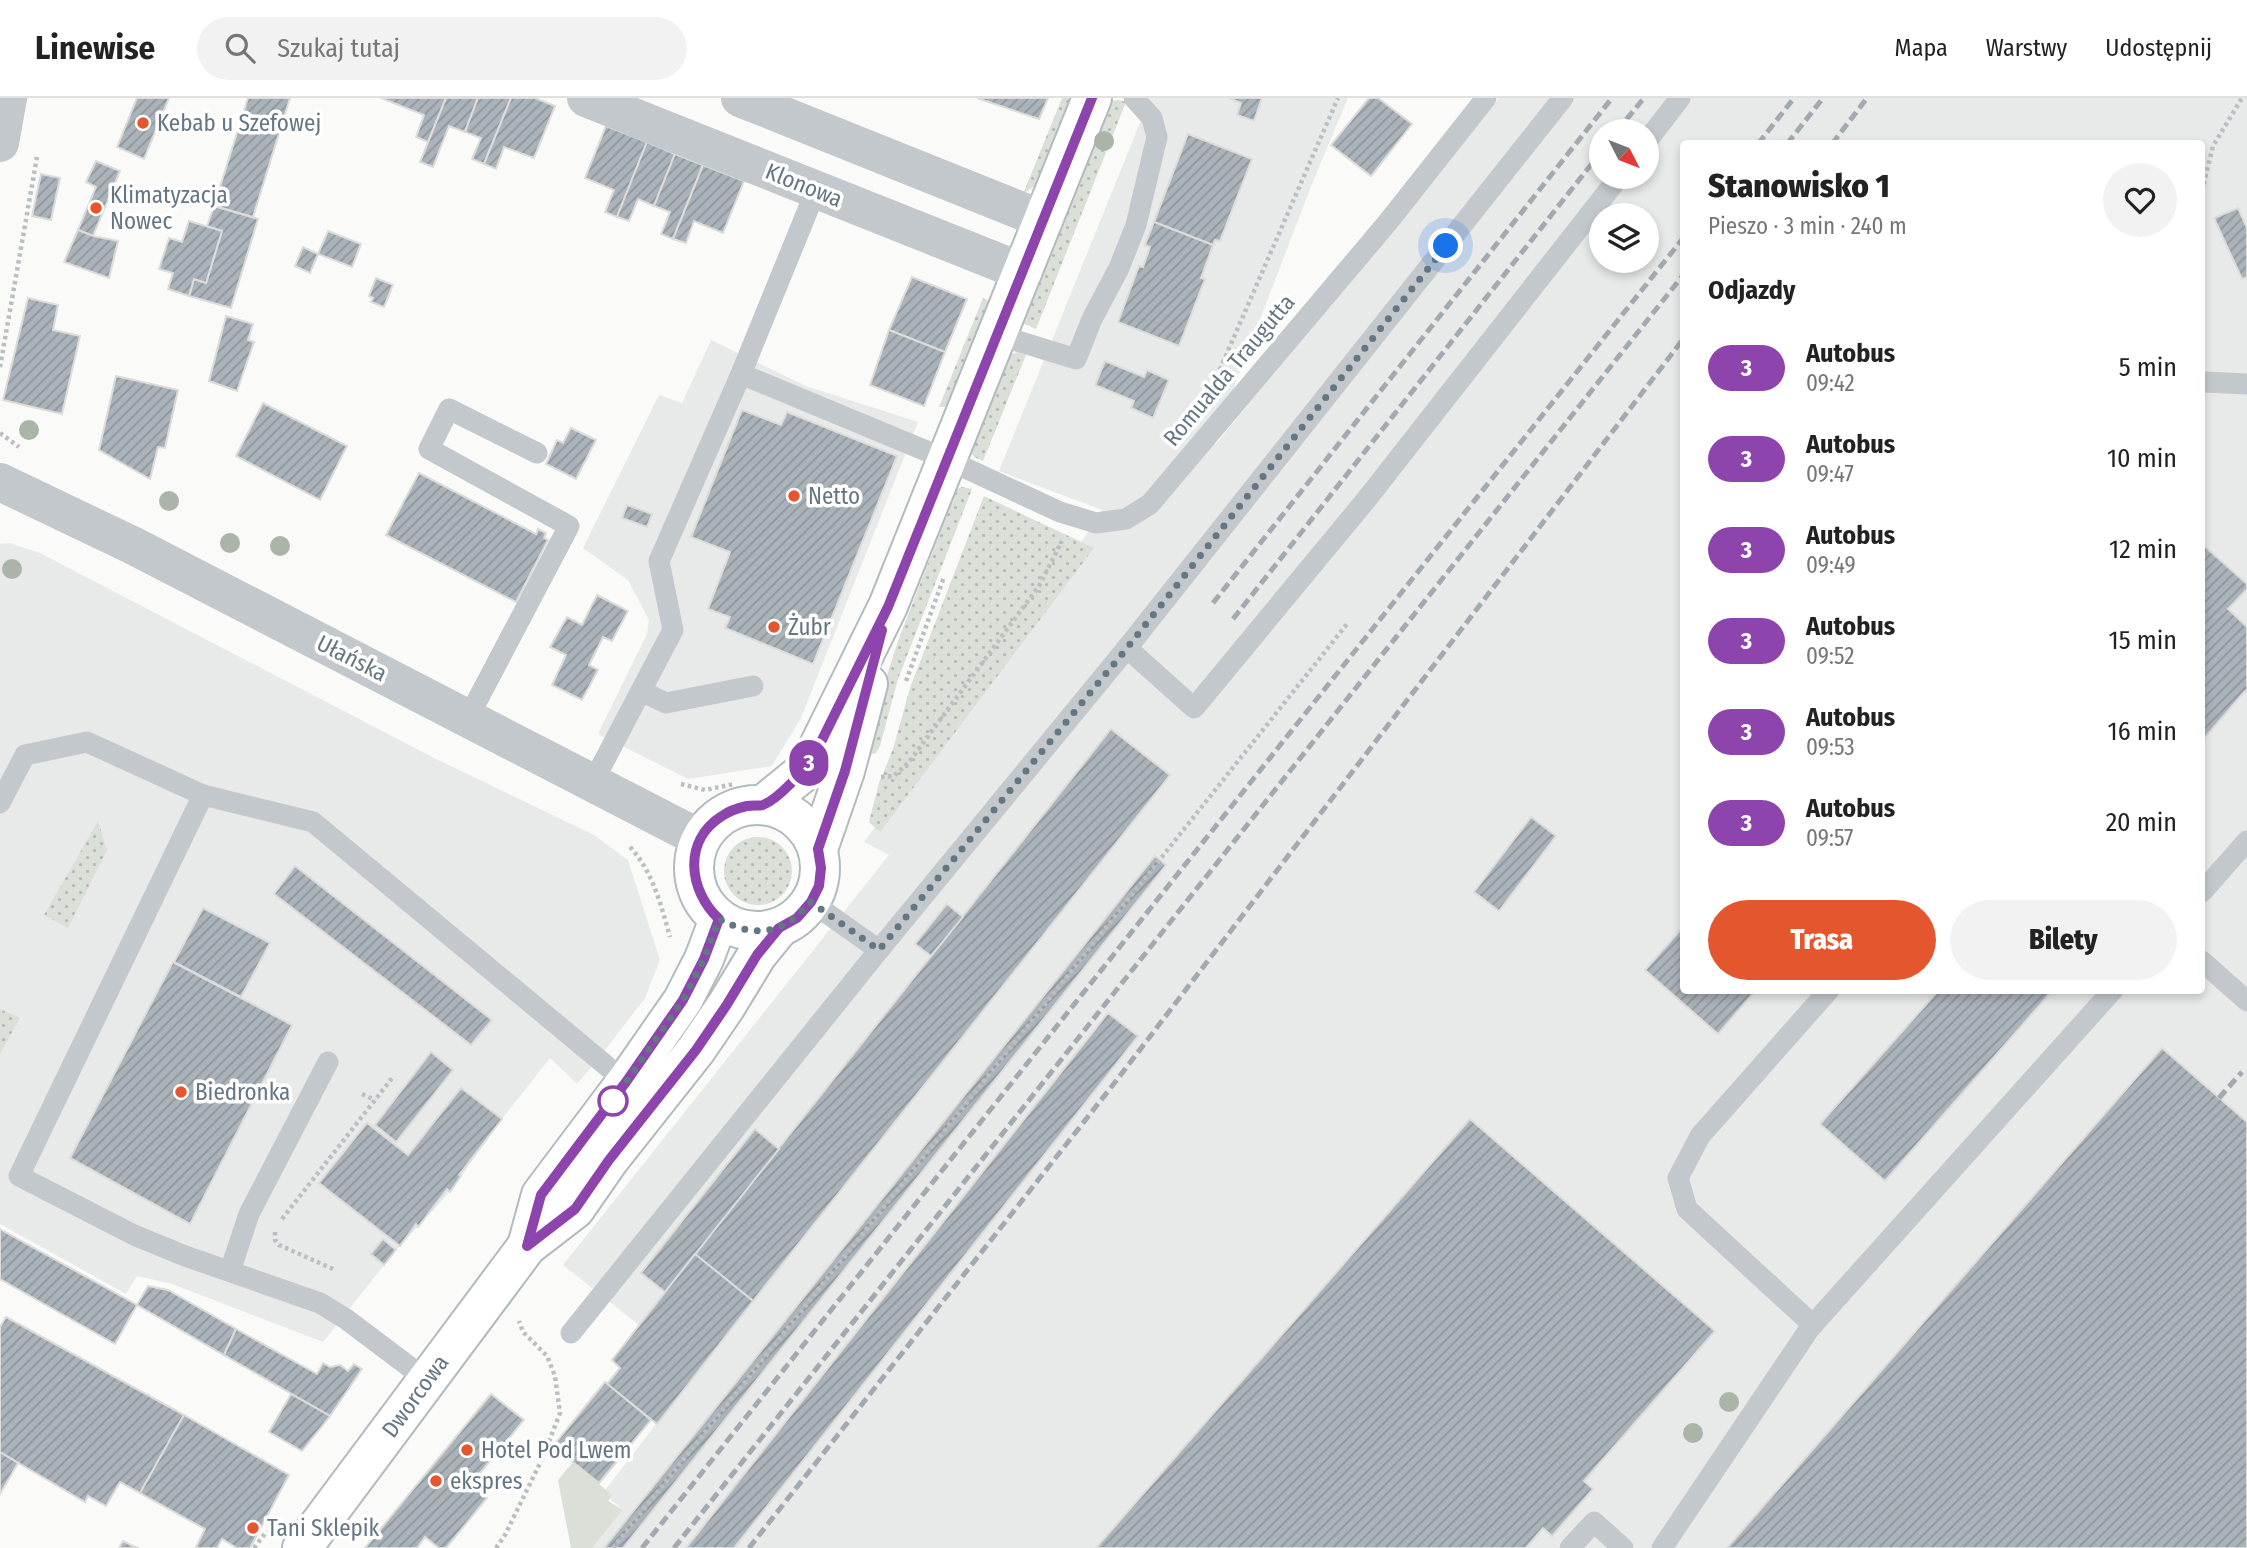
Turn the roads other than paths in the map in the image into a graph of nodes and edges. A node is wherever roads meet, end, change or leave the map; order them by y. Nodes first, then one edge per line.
1 (8, 98) edge
2 (586, 98) edge
3 (740, 98) edge
4 (1092, 98) edge
5 (1135, 98) edge
6 (1486, 98) edge
7 (1563, 98) edge
8 (1680, 98) edge
9 (1659, 125) edge
10 (0, 143) edge
11 (1610, 189) edge
12 (816, 190) junction
13 (1044, 220) junction
14 (1023, 272) junction
15 (998, 335) junction
16 (741, 374) junction
17 (2205, 382) edge
18 (2247, 384) edge
19 (537, 453) dead end
20 (948, 460) junction
21 (0, 482) edge
22 (888, 607) junction
23 (1127, 648) junction
24 (753, 686) dead end
25 (642, 691) junction
26 (468, 718) junction
27 (593, 782) junction
28 (752, 793) junction
29 (203, 795) junction
30 (0, 803) edge
31 (701, 839) junction
32 (2247, 841) edge
33 (818, 849) junction
34 (2205, 889) edge
35 (811, 902) junction
36 (719, 919) junction
37 (779, 928) junction
38 (879, 950) junction
39 (2205, 964) edge
40 (1825, 994) edge
41 (2109, 994) edge
42 (2247, 1001) edge
43 (328, 1062) dead end
44 (626, 1082) junction
45 (9, 1172) edge
46 (527, 1246) junction
47 (230, 1271) junction
48 (1814, 1325) junction
49 (570, 1333) dead end
50 (427, 1380) junction
51 (302, 1547) edge
52 (1570, 1548) edge
53 (1623, 1548) edge
54 (1662, 1548) edge

1 - 10 street
2 - 12 street, Klonowa
3 - 13 street
4 - 13 street
5 - 15 lane
6 - 20 lane, Romualda Traugutta
7 - 23 lane
8 - 9 lane
11 - 23 lane
12 - 14 street, Klonowa
12 - 16 lane
13 - 14 street
14 - 15 street
15 - 20 street
16 - 20 lane, Romualda Traugutta
16 - 25 lane
17 - 18 lane
19 - 26 lane
20 - 22 street
21 - 26 street, Ułańska
22 - 28 street
22 - 33 street
23 - 38 lane
24 - 25 lane
25 - 27 lane
26 - 27 street, Ułańska
27 - 31 street, Ułańska
28 - 31 street
28 - 33 street
29 - 30 lane
29 - 44 lane
29 - 45 lane
31 - 36 street
32 - 34 lane
33 - 35 street
35 - 37 street
35 - 38 lane
36 - 37 street
36 - 44 street, Dworcowa
37 - 46 street, Dworcowa
38 - 49 lane
39 - 42 lane
40 - 48 lane
41 - 48 lane
43 - 47 lane
44 - 46 street, Dworcowa
45 - 47 lane
46 - 50 street, Dworcowa
47 - 50 lane
48 - 54 lane
50 - 51 street, Dworcowa
52 - 53 lane

